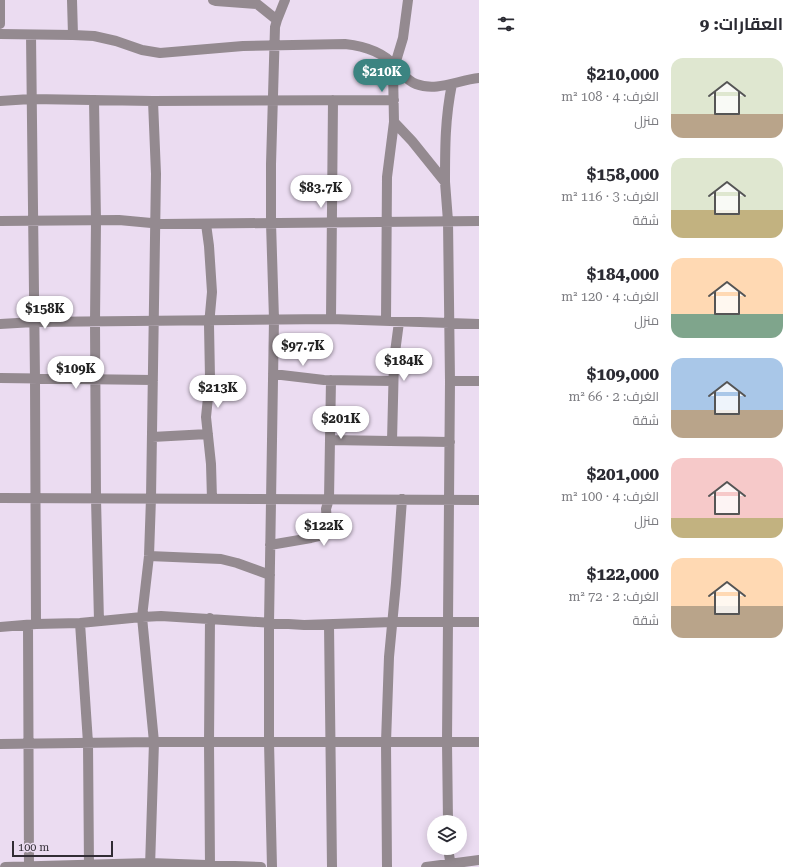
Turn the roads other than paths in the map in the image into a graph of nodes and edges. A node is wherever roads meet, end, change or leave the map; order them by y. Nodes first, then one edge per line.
1 (0, 0) edge
2 (72, 0) edge
3 (213, 0) edge
4 (285, 0) edge
5 (408, 0) edge
6 (256, 2) edge
7 (277, 20) junction
8 (0, 24) edge
9 (0, 34) edge
10 (31, 35) junction
11 (73, 35) junction
12 (274, 44) junction
13 (394, 65) junction
14 (479, 78) edge
15 (452, 84) junction
16 (31, 99) junction
17 (0, 100) edge
18 (94, 100) junction
19 (273, 100) junction
20 (332, 100) junction
21 (394, 100) junction
22 (153, 101) junction
23 (394, 122) junction
24 (445, 182) junction
25 (96, 220) junction
26 (0, 221) edge
27 (32, 221) junction
28 (448, 221) junction
29 (479, 221) edge
30 (386, 222) junction
31 (271, 223) junction
32 (332, 223) junction
33 (154, 224) junction
34 (206, 224) junction
35 (274, 319) junction
36 (331, 319) junction
37 (210, 320) junction
38 (154, 321) junction
39 (386, 321) junction
40 (34, 322) junction
41 (95, 322) junction
42 (399, 322) junction
43 (450, 323) junction
44 (0, 324) edge
45 (479, 324) edge
46 (273, 374) junction
47 (0, 378) edge
48 (35, 379) junction
49 (96, 380) junction
50 (153, 380) junction
51 (330, 380) junction
52 (393, 381) junction
53 (450, 381) junction
54 (479, 381) edge
55 (208, 434) junction
56 (152, 437) junction
57 (330, 440) junction
58 (392, 441) junction
59 (450, 442) junction
60 (0, 498) edge
61 (35, 498) junction
62 (152, 498) junction
63 (96, 499) junction
64 (212, 499) junction
65 (271, 499) junction
66 (329, 499) junction
67 (402, 499) junction
68 (450, 500) junction
69 (479, 500) edge
70 (270, 545) junction
71 (148, 556) junction
72 (270, 575) junction
73 (142, 617) junction
74 (210, 618) junction
75 (99, 621) junction
76 (392, 622) junction
77 (449, 622) junction
78 (479, 622) edge
79 (80, 623) junction
80 (269, 623) junction
81 (32, 625) junction
82 (329, 625) junction
83 (0, 627) edge
84 (154, 742) junction
85 (209, 742) junction
86 (269, 742) junction
87 (331, 742) junction
88 (386, 742) junction
89 (447, 742) junction
90 (479, 742) edge
91 (28, 743) junction
92 (88, 743) junction
93 (0, 744) edge
94 (448, 815) edge
95 (449, 855) edge
96 (479, 860) edge
97 (150, 865) edge
98 (210, 865) junction
99 (89, 866) edge
100 (185, 866) edge
101 (450, 866) edge
102 (4, 867) edge
103 (29, 867) edge
104 (261, 867) edge
105 (272, 867) edge
106 (332, 867) edge
107 (387, 867) edge
108 (426, 867) edge

1 - 8 street
2 - 11 street
3 - 6 street
4 - 7 street
5 - 13 street
6 - 7 street
7 - 12 street
9 - 10 street
10 - 11 street
10 - 16 street
11 - 12 street
12 - 13 street
12 - 19 street
13 - 15 street
13 - 21 street
14 - 15 street
15 - 24 street
16 - 17 street
16 - 18 street
16 - 27 street
18 - 22 street
18 - 25 street
19 - 20 street
19 - 22 street
19 - 31 street
20 - 21 street
20 - 32 street
21 - 23 street
22 - 33 street
23 - 24 street
23 - 30 street
24 - 28 street
25 - 27 street
25 - 33 street
25 - 41 street
26 - 27 street
27 - 40 street
28 - 29 street
28 - 30 street
28 - 43 street
30 - 32 street
30 - 39 street
31 - 32 street
31 - 34 street
31 - 35 street
32 - 36 street
33 - 34 street
33 - 38 street
34 - 37 street
35 - 36 street
35 - 37 street
35 - 46 street
36 - 39 street
37 - 38 street
37 - 55 street
38 - 41 street
38 - 50 street
39 - 42 street
40 - 41 street
40 - 44 street
40 - 48 street
41 - 49 street
42 - 43 street
42 - 52 street
43 - 45 street
43 - 53 street
46 - 51 street
46 - 65 street
47 - 48 street
48 - 49 street
48 - 61 street
49 - 50 street
49 - 63 street
50 - 56 street
51 - 52 street
51 - 57 street
52 - 58 street
53 - 54 street
53 - 59 street
55 - 56 street
55 - 64 street
56 - 62 street
57 - 58 street
57 - 66 street
58 - 59 street
59 - 68 street
60 - 61 street
61 - 63 street
61 - 81 street
62 - 63 street
62 - 64 street
62 - 71 street
63 - 75 street
64 - 65 street
65 - 66 street
65 - 70 street
66 - 67 street
66 - 70 street
67 - 68 street
67 - 76 street
68 - 69 street
68 - 77 street
70 - 72 street
71 - 72 street
71 - 73 street
72 - 80 street
73 - 74 street
73 - 75 street
73 - 84 street
74 - 80 street
74 - 85 street
75 - 79 street
76 - 77 street
76 - 82 street
76 - 88 street
77 - 78 street
77 - 89 street
79 - 81 street
79 - 92 street
80 - 82 street
80 - 86 street
81 - 83 street
81 - 91 street
82 - 87 street
84 - 85 street
84 - 92 street
84 - 97 street
85 - 86 street
85 - 98 street
86 - 87 street
86 - 105 street
87 - 88 street
87 - 106 street
88 - 89 street
88 - 107 street
89 - 90 street
89 - 94 street
91 - 92 street
91 - 93 street
91 - 103 street
92 - 99 street
95 - 101 street
96 - 101 street
97 - 99 street
97 - 100 street
98 - 100 street
98 - 104 street
99 - 103 street
101 - 108 street
102 - 103 street

